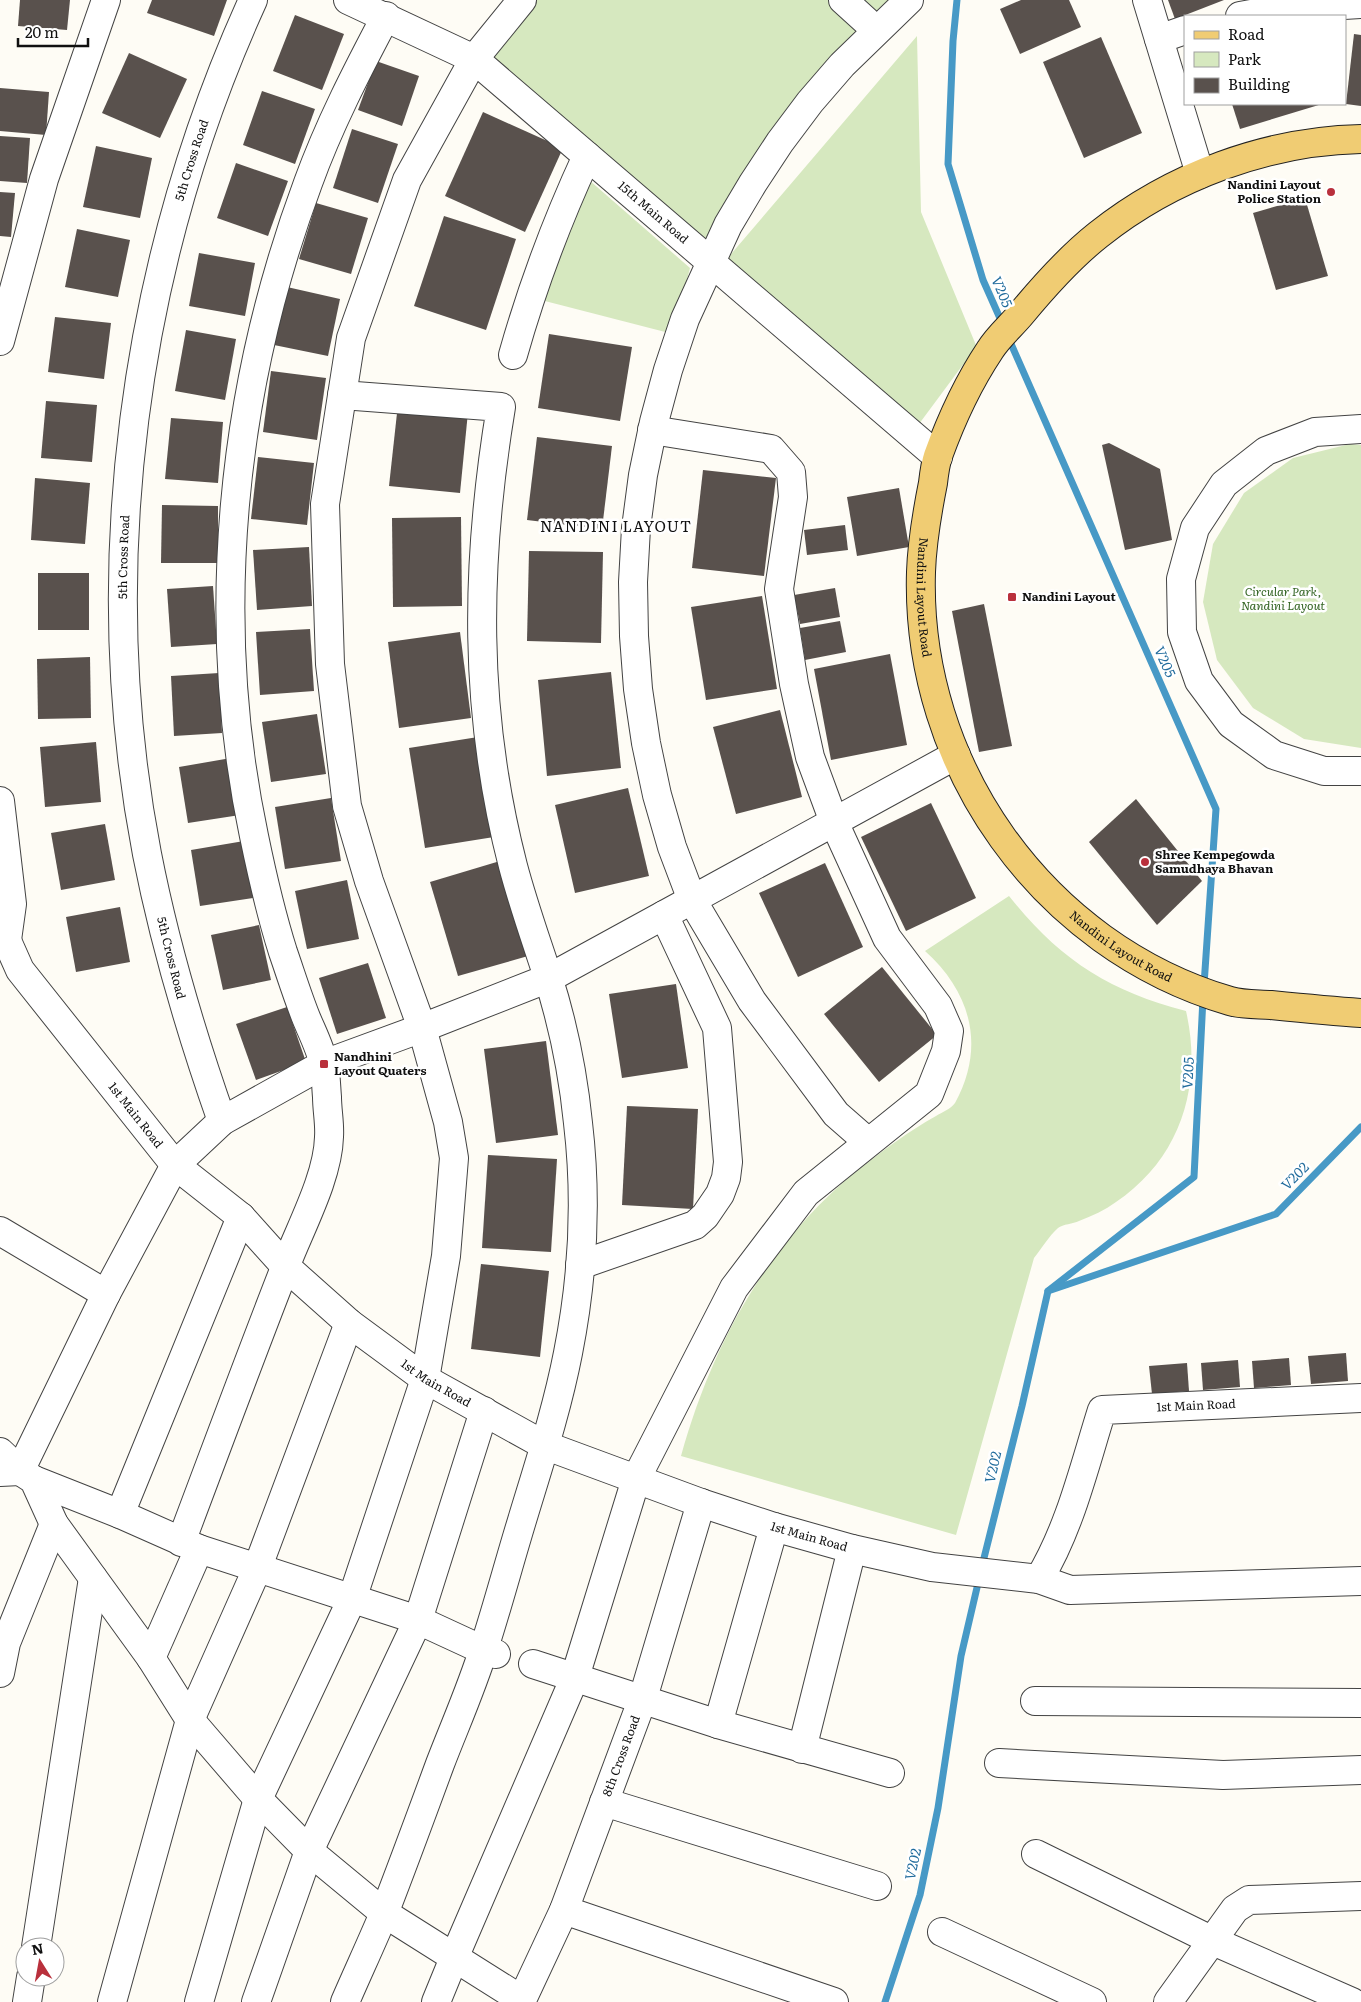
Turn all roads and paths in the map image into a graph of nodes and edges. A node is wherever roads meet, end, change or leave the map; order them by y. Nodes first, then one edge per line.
1 (106, 0) edge
2 (253, 0) edge
3 (348, 0) edge
4 (522, 0) edge
5 (843, 0) edge
6 (909, 0) edge
7 (1147, 0) edge
8 (1361, 4) edge
9 (1246, 15) edge
10 (386, 16) junction
11 (876, 30) junction
12 (1184, 30) edge
13 (1159, 39) junction
14 (474, 59) junction
15 (1361, 139) edge
16 (587, 156) junction
17 (1200, 174) junction
18 (712, 263) junction
19 (0, 341) edge
20 (513, 355) dead end
21 (342, 395) junction
22 (1361, 428) edge
23 (652, 430) junction
24 (938, 457) junction
25 (956, 755) junction
26 (1361, 771) edge
27 (0, 801) edge
28 (834, 822) junction
29 (692, 900) junction
30 (664, 915) junction
31 (3, 933) edge
32 (10, 973) edge
33 (548, 978) junction
34 (1361, 1013) edge
35 (422, 1028) junction
36 (324, 1064) junction
37 (222, 1121) junction
38 (868, 1142) junction
39 (176, 1165) junction
40 (241, 1217) junction
41 (0, 1231) edge
42 (580, 1265) junction
43 (285, 1266) junction
44 (106, 1294) junction
45 (349, 1323) junction
46 (425, 1379) junction
47 (1361, 1398) edge
48 (484, 1411) junction
49 (544, 1445) junction
50 (0, 1452) edge
51 (18, 1474) edge
52 (636, 1479) junction
53 (702, 1503) junction
54 (120, 1514) junction
55 (54, 1524) junction
56 (774, 1527) junction
57 (190, 1546) junction
58 (852, 1549) junction
59 (257, 1569) junction
60 (1044, 1570) junction
61 (93, 1578) junction
62 (1361, 1582) edge
63 (352, 1599) junction
64 (418, 1620) junction
65 (490, 1652) junction
66 (151, 1658) junction
67 (533, 1664) dead end
68 (0, 1673) edge
69 (575, 1677) junction
70 (643, 1698) junction
71 (1035, 1701) dead end
72 (1361, 1703) edge
73 (190, 1720) junction
74 (718, 1724) junction
75 (802, 1749) junction
76 (999, 1762) dead end
77 (1361, 1770) edge
78 (890, 1773) dead end
79 (258, 1799) junction
80 (604, 1802) junction
81 (309, 1851) junction
82 (1036, 1854) dead end
83 (878, 1886) dead end
84 (1361, 1896) edge
85 (564, 1910) junction
86 (384, 1913) junction
87 (942, 1932) dead end
88 (38, 1937) edge
89 (1213, 1941) junction
90 (454, 1958) junction
91 (30, 1987) edge
92 (522, 2001) edge
93 (28, 2002) edge
94 (112, 2002) edge
95 (199, 2002) edge
96 (256, 2002) edge
97 (345, 2002) edge
98 (436, 2002) edge
99 (834, 2002) edge
100 (1092, 2002) edge
101 (1168, 2002) edge
102 (1352, 2002) edge

1 - 19 street
2 - 37 street, 5th Cross Road
3 - 10 street, 15th Main Road
4 - 14 street
5 - 11 street
6 - 11 street
7 - 13 street
8 - 9 street
10 - 14 street, 15th Main Road
10 - 36 street
11 - 18 street
12 - 13 street
13 - 17 street
14 - 16 street, 15th Main Road
14 - 21 street
15 - 17 main road, Nandini Layout Road
16 - 18 street, 15th Main Road
16 - 20 street
17 - 24 main road, Nandini Layout Road
18 - 23 street
18 - 24 street, 15th Main Road
21 - 33 street
21 - 35 street
22 - 26 street
23 - 28 street
23 - 29 street
24 - 25 main road, Nandini Layout Road
25 - 28 street
25 - 34 main road, Nandini Layout Road
27 - 31 street
28 - 29 street
28 - 38 street
29 - 30 street
29 - 38 street
30 - 33 street
30 - 42 street
31 - 32 street, 1st Main Road
32 - 39 street, 1st Main Road
33 - 35 street
33 - 42 street
35 - 36 street
35 - 46 street
36 - 37 street
36 - 43 street
37 - 39 street
38 - 52 street
39 - 40 street, 1st Main Road
39 - 44 street
40 - 43 street, 1st Main Road
40 - 54 street
41 - 44 street
42 - 49 street
43 - 45 street, 1st Main Road
43 - 57 street
44 - 51 street
45 - 46 street, 1st Main Road
45 - 59 street
46 - 48 street, 1st Main Road
46 - 63 street
47 - 60 street, 1st Main Road
48 - 49 street, 1st Main Road
48 - 64 street
49 - 52 street, 1st Main Road
49 - 65 street
50 - 51 street
51 - 54 street
51 - 55 street
52 - 53 street, 1st Main Road
52 - 69 street
53 - 56 street, 1st Main Road
53 - 70 street, 8th Cross Road
54 - 57 street
55 - 61 street
55 - 68 street
56 - 58 street, 1st Main Road
56 - 74 street
57 - 59 street
57 - 66 street
58 - 60 street, 1st Main Road
58 - 75 street
59 - 63 street
59 - 73 street
60 - 62 street
61 - 66 street
61 - 88 street
63 - 64 street
63 - 79 street
64 - 65 street
64 - 81 street
65 - 86 street
66 - 73 street
67 - 69 street
69 - 70 street
69 - 90 street
70 - 74 street
70 - 80 street, 8th Cross Road
71 - 72 street
73 - 79 street
73 - 94 street
74 - 75 street
75 - 78 street
76 - 77 street
79 - 81 street
79 - 95 street
80 - 83 street
80 - 85 street, 8th Cross Road
81 - 86 street
81 - 96 street
82 - 89 street
84 - 89 street
85 - 92 street, 8th Cross Road
85 - 99 street
86 - 90 street
86 - 97 street
87 - 100 street
89 - 101 street
89 - 102 street
90 - 92 street
90 - 98 street
91 - 93 street

